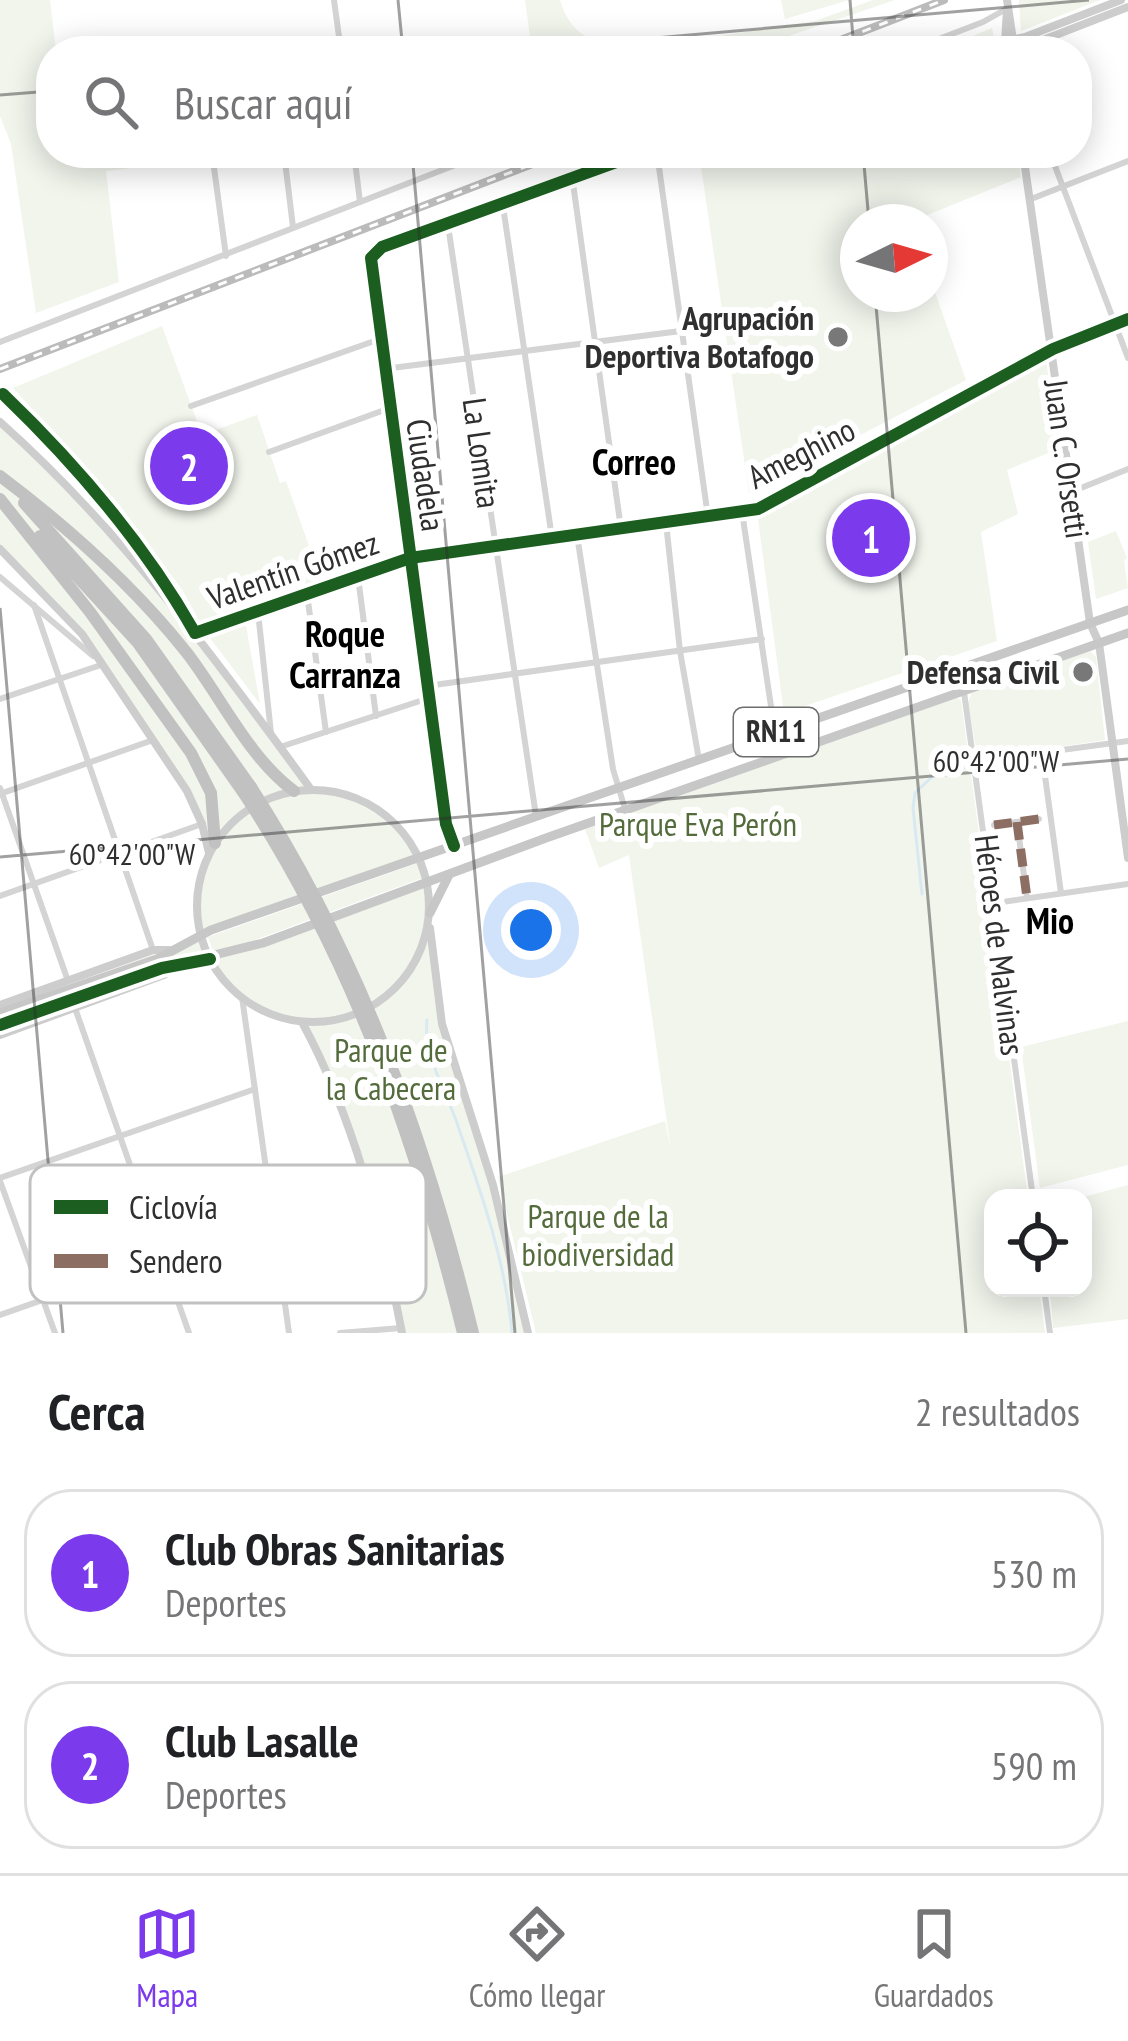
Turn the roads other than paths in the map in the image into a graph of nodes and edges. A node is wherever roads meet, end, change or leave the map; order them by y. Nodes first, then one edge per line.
1 (334, 0) edge
2 (1126, 3) edge
3 (1008, 4) edge
4 (983, 22) junction
5 (338, 36) edge
6 (947, 36) edge
7 (1005, 36) edge
8 (1009, 36) edge
9 (1034, 36) edge
10 (1128, 161) edge
11 (214, 168) edge
12 (286, 168) edge
13 (356, 168) edge
14 (447, 168) edge
15 (596, 168) edge
16 (659, 168) edge
17 (1026, 168) edge
18 (1055, 168) edge
19 (572, 176) junction
20 (1062, 187) junction
21 (1031, 199) junction
22 (360, 202) junction
23 (504, 213) dead end
24 (293, 228) junction
25 (449, 232) dead end
26 (226, 257) junction
27 (1128, 319) edge
28 (1115, 324) junction
29 (704, 328) dead end
30 (682, 331) junction
31 (380, 339) junction
32 (595, 341) junction
33 (0, 342) edge
34 (1053, 349) junction
35 (524, 351) junction
36 (468, 358) junction
37 (1128, 358) edge
38 (384, 369) junction
39 (3, 394) dead end
40 (191, 406) dead end
41 (389, 408) junction
42 (0, 422) edge
43 (269, 452) dead end
44 (1128, 469) edge
45 (0, 477) edge
46 (1071, 491) junction
47 (0, 498) edge
48 (742, 512) junction
49 (115, 513) junction
50 (707, 517) junction
51 (99, 521) junction
52 (666, 523) junction
53 (621, 529) junction
54 (577, 535) junction
55 (551, 538) junction
56 (496, 546) junction
57 (0, 549) edge
58 (410, 558) junction
59 (0, 577) edge
60 (358, 577) junction
61 (307, 594) junction
62 (34, 605) junction
63 (1128, 610) edge
64 (258, 611) junction
65 (1090, 623) junction
66 (1128, 633) edge
67 (195, 634) junction
68 (762, 639) junction
69 (1099, 643) junction
70 (680, 651) junction
71 (597, 662) junction
72 (100, 663) junction
73 (515, 674) junction
74 (60, 679) junction
75 (428, 686) junction
76 (964, 692) junction
77 (429, 698) junction
78 (0, 699) edge
79 (376, 716) junction
80 (326, 732) junction
81 (776, 733) junction
82 (271, 735) junction
83 (153, 740) junction
84 (1128, 741) edge
85 (1113, 743) junction
86 (280, 748) junction
87 (1042, 753) junction
88 (699, 760) junction
89 (88, 762) junction
90 (974, 762) junction
91 (311, 789) junction
92 (619, 789) junction
93 (247, 790) junction
94 (294, 791) junction
95 (1, 792) edge
96 (625, 810) junction
97 (536, 817) junction
98 (1039, 818) dead end
99 (1017, 822) junction
100 (202, 824) junction
101 (994, 825) dead end
102 (454, 846) junction
103 (212, 849) junction
104 (120, 854) junction
105 (419, 858) junction
106 (1128, 858) edge
107 (449, 874) junction
108 (427, 882) junction
109 (33, 884) junction
110 (1128, 884) edge
111 (1061, 893) junction
112 (0, 896) edge
113 (1027, 898) junction
114 (994, 903) junction
115 (429, 915) junction
116 (200, 934) junction
117 (153, 950) junction
118 (172, 950) junction
119 (210, 959) junction
120 (176, 966) junction
121 (68, 981) junction
122 (242, 998) junction
123 (75, 1008) junction
124 (0, 1009) edge
125 (302, 1022) junction
126 (0, 1025) edge
127 (0, 1035) edge
128 (255, 1090) junction
129 (119, 1136) junction
130 (39, 1165) edge
131 (129, 1165) edge
132 (266, 1165) edge
133 (359, 1165) edge
134 (418, 1165) edge
135 (30, 1168) edge
136 (0, 1179) edge
137 (1032, 1189) edge
138 (426, 1190) edge
139 (30, 1263) edge
140 (1045, 1297) edge
141 (34, 1303) edge
142 (44, 1303) edge
143 (178, 1303) edge
144 (285, 1303) edge
145 (0, 1315) edge
146 (402, 1330) edge
147 (55, 1333) edge
148 (189, 1333) edge
149 (289, 1333) edge
150 (340, 1333) edge
151 (464, 1333) edge
152 (473, 1333) edge
153 (528, 1333) edge
154 (1050, 1333) edge

1 - 5 street
2 - 9 main road
3 - 4 street
3 - 8 main road
4 - 6 street
4 - 7 street
10 - 20 street
11 - 26 street
12 - 24 street
13 - 22 street
14 - 22 street
15 - 19 street
16 - 30 street
17 - 21 main road, Juan C. Orsetti
18 - 20 street
19 - 31 street, Ciudadela
19 - 32 street
20 - 21 street
20 - 28 street
21 - 34 main road, Juan C. Orsetti
22 - 24 street
23 - 35 street
24 - 26 street
25 - 36 street, La Lomita
26 - 33 street
27 - 28 street, Ameghino
28 - 34 street, Ameghino
28 - 37 street
29 - 30 street
30 - 32 street
30 - 50 street
31 - 38 street, Ciudadela
31 - 40 street
32 - 35 street
32 - 53 street
34 - 46 main road, Juan C. Orsetti
34 - 48 street, Ameghino
35 - 36 street
35 - 55 street
36 - 38 street
36 - 56 street, La Lomita
38 - 41 street, Ciudadela
39 - 49 street
41 - 43 street
41 - 58 street, Ciudadela
42 - 51 main road
44 - 46 street
45 - 93 highway
45 - 94 highway
46 - 65 main road, Juan C. Orsetti
47 - 93 highway
47 - 103 highway
48 - 50 street, Ameghino
48 - 68 street
49 - 51 street
49 - 67 street
50 - 52 street, Ameghino
51 - 67 main road
52 - 53 street, Ameghino
52 - 70 street
53 - 54 street, Ameghino
54 - 55 street, Ameghino
54 - 71 street
55 - 56 street, Ameghino
56 - 58 street, Ameghino
56 - 73 street, La Lomita
57 - 72 main road
58 - 60 street, Valentín Gómez
58 - 75 street, Ciudadela
59 - 62 street
60 - 61 street, Valentín Gómez
60 - 79 street
61 - 64 street, Valentín Gómez
61 - 80 street
62 - 72 street
62 - 74 street
63 - 65 main road, RN11
64 - 67 street, Valentín Gómez
64 - 82 street
65 - 69 main road, Juan C. Orsetti
65 - 81 main road, RN11
66 - 69 main road, RN11
67 - 82 main road
68 - 70 street
68 - 81 street
69 - 76 main road, RN11
69 - 85 main road, Juan C. Orsetti
70 - 71 street
70 - 88 street
71 - 73 street
71 - 92 street
72 - 74 street
72 - 83 main road
73 - 75 street
73 - 97 street, La Lomita
74 - 78 street
74 - 89 street
75 - 77 street, Ciudadela
76 - 90 street, Héroes de Malvinas
76 - 96 main road, RN11
77 - 79 street
77 - 102 street, Ciudadela
79 - 80 street
80 - 86 street
81 - 88 main road, RN11
82 - 86 main road
83 - 89 street
83 - 100 main road
84 - 85 street
85 - 87 street
85 - 106 main road, Juan C. Orsetti
86 - 91 main road
87 - 90 street
87 - 111 street
88 - 92 main road, RN11
89 - 95 street
89 - 104 street
90 - 114 street, Héroes de Malvinas
91 - 94 main road
91 - 105 main road
92 - 96 street
92 - 97 main road, RN11
93 - 134 highway, bridge
93 - 152 highway, bridge
94 - 103 main road
95 - 109 street
96 - 107 main road, RN11
97 - 102 main road, RN11
98 - 99 street
99 - 101 street
99 - 113 street
100 - 103 main road
100 - 104 street
102 - 105 main road, RN11
103 - 116 main road
104 - 109 street
104 - 117 street
105 - 108 main road
105 - 116 main road, RN11
107 - 108 main road, RN11
107 - 115 main road
108 - 115 main road
108 - 119 main road, RN11
109 - 112 street
109 - 121 street
110 - 111 street
111 - 113 street
113 - 114 street
114 - 137 street, Héroes de Malvinas
115 - 125 main road
115 - 153 main road
116 - 118 main road
116 - 119 main road
117 - 118 main road
117 - 121 main road
118 - 124 main road
119 - 120 main road
119 - 122 main road
120 - 123 main road
120 - 126 main road
121 - 124 main road
122 - 125 main road
122 - 128 street
123 - 127 main road
123 - 129 street
125 - 133 main road
128 - 129 street
128 - 132 street
129 - 130 street
129 - 131 street
135 - 136 street
136 - 139 street
138 - 151 highway, bridge
140 - 154 street
141 - 145 street
142 - 147 street
143 - 148 street
144 - 149 street
146 - 150 street

